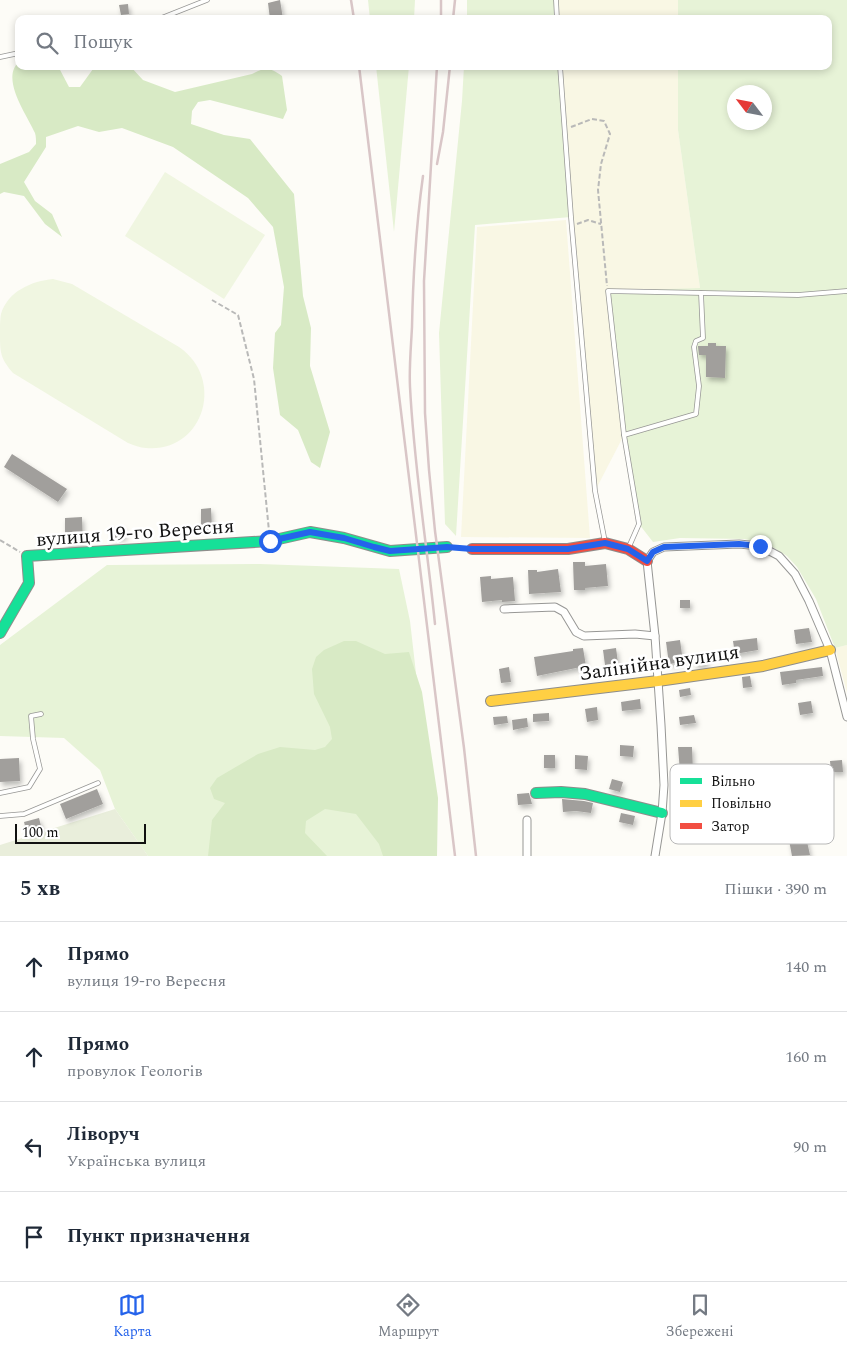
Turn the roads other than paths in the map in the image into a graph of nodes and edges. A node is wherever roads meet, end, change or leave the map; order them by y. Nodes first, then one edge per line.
1 (207, 0) edge
2 (556, 0) edge
3 (169, 15) edge
4 (557, 15) edge
5 (15, 54) edge
6 (0, 57) edge
7 (560, 70) edge
8 (847, 291) edge
9 (701, 293) junction
10 (624, 435) junction
11 (605, 543) junction
12 (447, 547) dead end
13 (472, 549) dead end
14 (628, 549) junction
15 (647, 561) junction
16 (504, 609) dead end
17 (0, 633) edge
18 (655, 636) junction
19 (830, 650) junction
20 (658, 681) junction
21 (491, 701) dead end
22 (41, 714) dead end
23 (847, 717) edge
24 (98, 783) dead end
25 (0, 793) edge
26 (536, 793) dead end
27 (662, 813) junction
28 (0, 816) edge
29 (527, 820) dead end
30 (527, 856) edge
31 (655, 856) edge

1 - 3 lane
2 - 4 lane
5 - 6 lane
7 - 11 lane
8 - 9 lane
9 - 10 lane
9 - 10 lane
10 - 14 lane
11 - 13 street
11 - 14 street
12 - 17 street, вулиця 19-го Вересня
14 - 15 street
15 - 18 street
15 - 19 street
16 - 18 street
18 - 20 street
19 - 20 street, Залінійна вулиця
19 - 23 street
20 - 21 street, Залінійна вулиця
20 - 27 street
22 - 25 lane
24 - 28 lane
26 - 27 street
27 - 31 street
29 - 30 street

